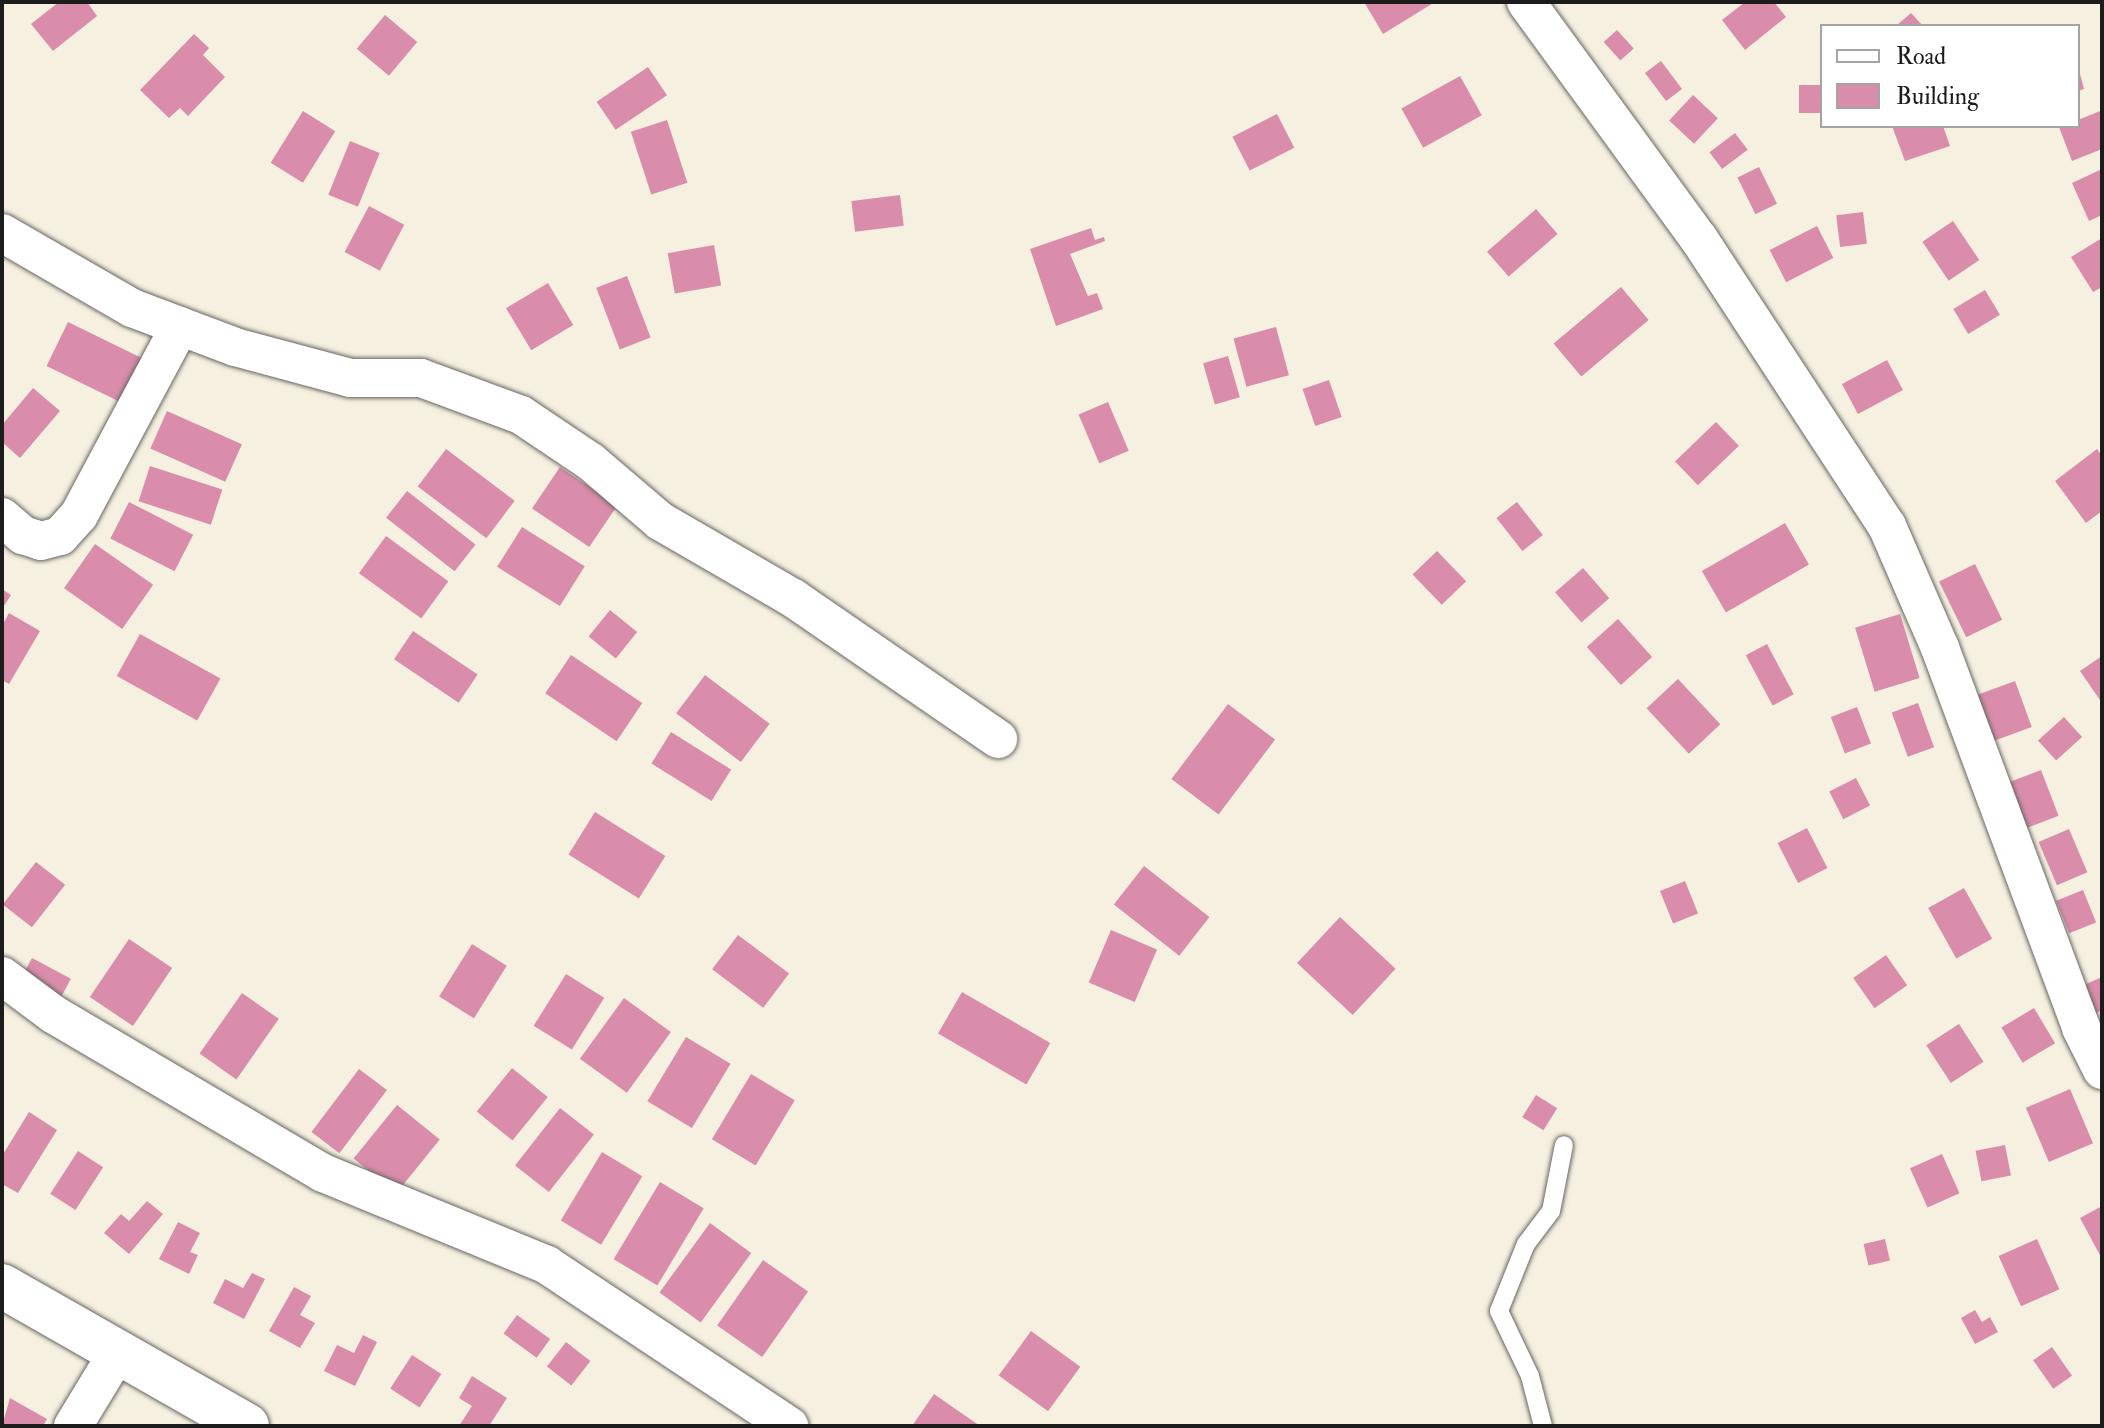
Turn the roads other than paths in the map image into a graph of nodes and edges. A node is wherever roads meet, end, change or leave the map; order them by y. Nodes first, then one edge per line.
1 (1526, 2) edge
2 (2, 233) edge
3 (180, 326) junction
4 (2, 517) edge
5 (998, 739) dead end
6 (2, 976) edge
7 (2102, 1070) edge
8 (1564, 1145) dead end
9 (2, 1286) edge
10 (118, 1352) junction
11 (73, 1426) edge
12 (247, 1426) edge
13 (789, 1426) edge
14 (1543, 1426) edge

1 - 7 street
2 - 3 street
3 - 4 street
3 - 5 street
6 - 13 street
8 - 14 lane
9 - 10 street
10 - 11 street
10 - 12 street

